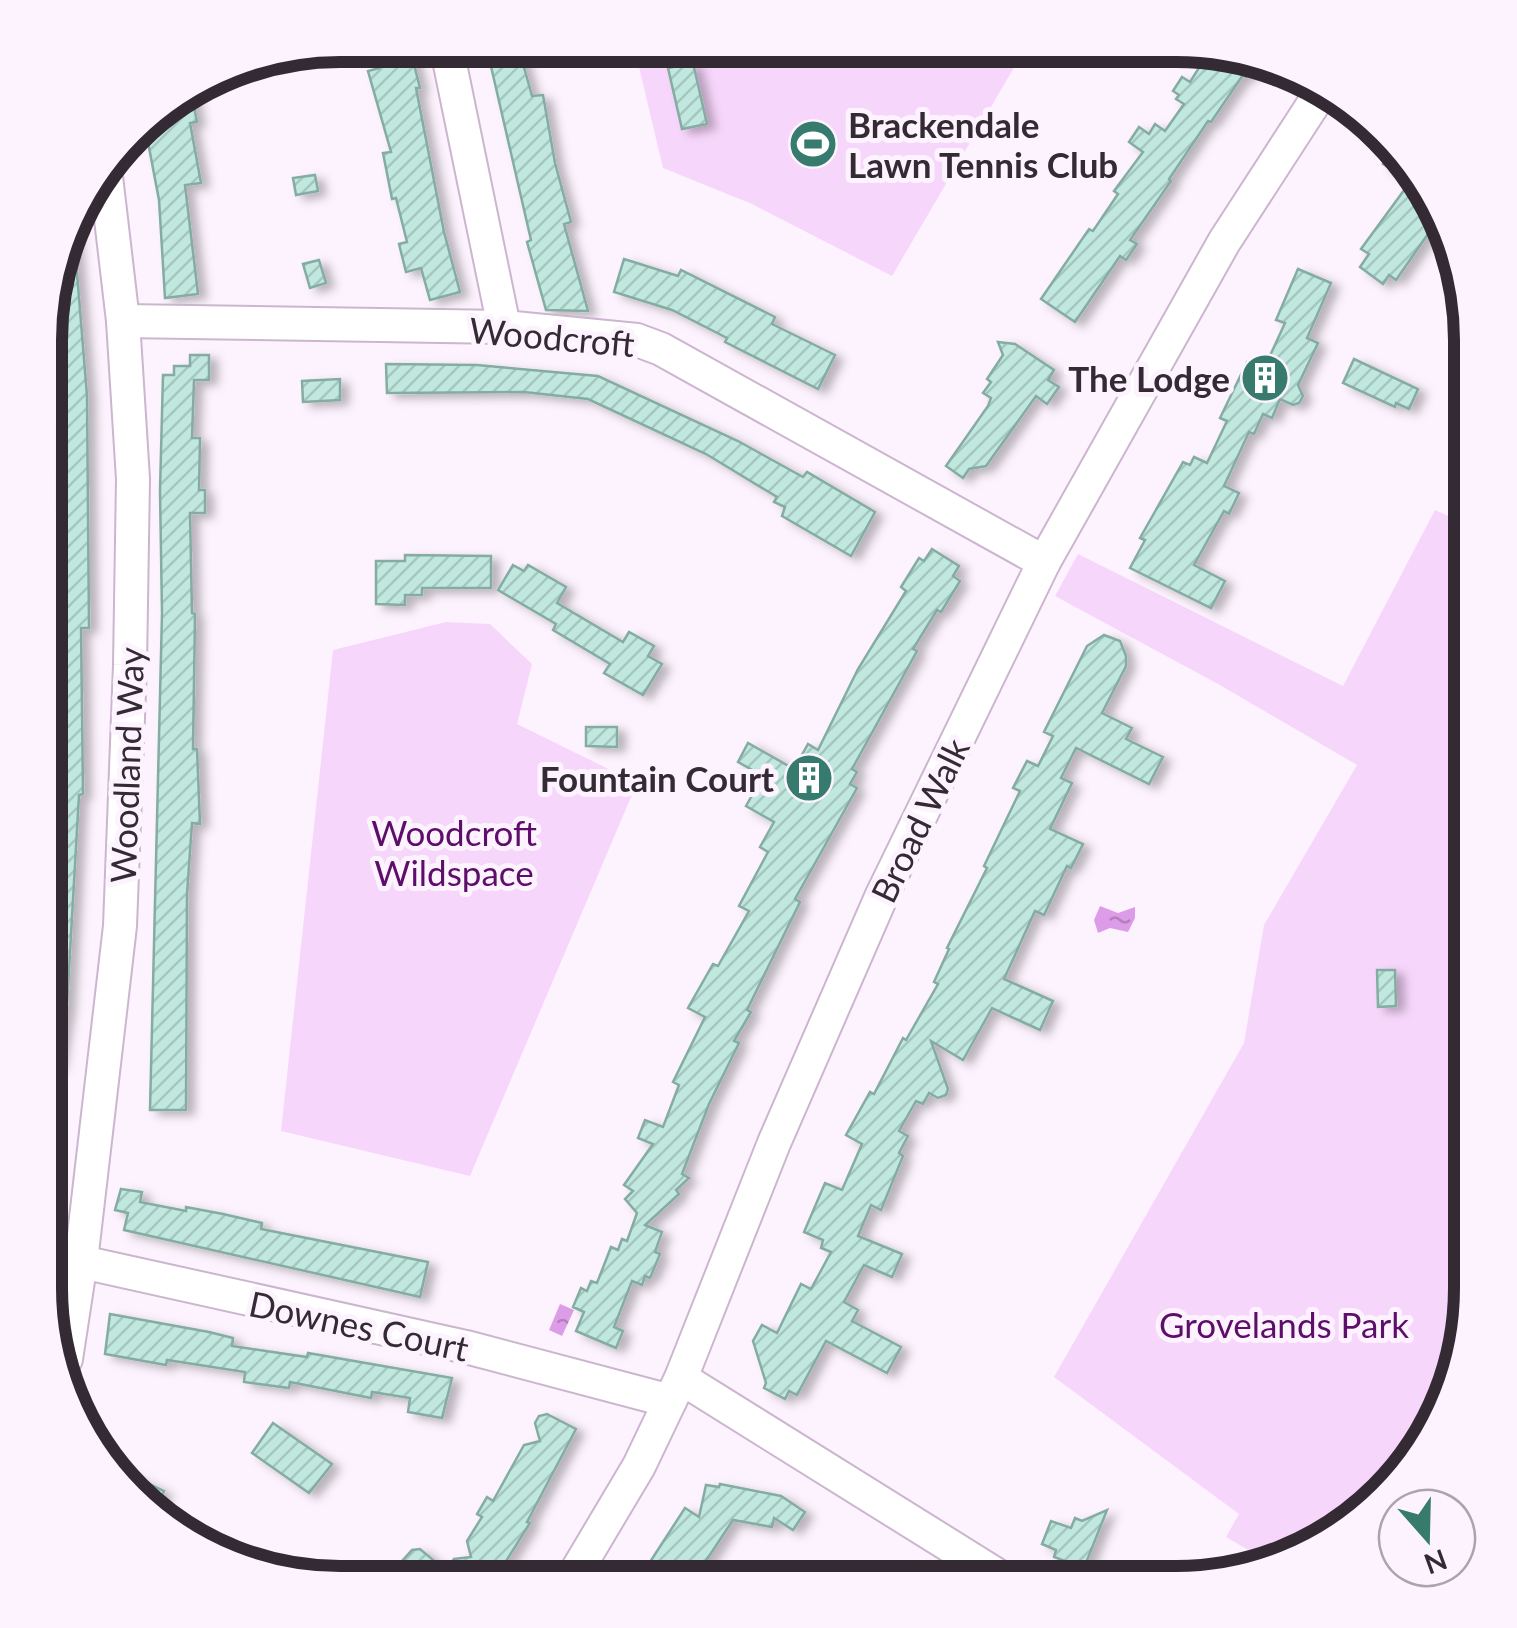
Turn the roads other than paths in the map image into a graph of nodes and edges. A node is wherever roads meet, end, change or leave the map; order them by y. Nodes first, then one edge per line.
1 (450, 63) edge
2 (1316, 100) edge
3 (107, 189) edge
4 (123, 322) junction
5 (504, 327) junction
6 (1044, 562) junction
7 (63, 1257) edge
8 (82, 1261) junction
9 (69, 1343) edge
10 (676, 1389) junction
11 (580, 1565) edge
12 (977, 1565) edge

1 - 5 street
2 - 6 street, Broad Walk
3 - 4 street, Woodland Way
4 - 5 street, Woodcroft
4 - 8 street, Woodland Way
5 - 6 street, Woodcroft
6 - 10 street, Broad Walk
7 - 8 street, Downes Court
8 - 9 street, Woodland Way
8 - 10 street, Downes Court
10 - 11 street, Broad Walk
10 - 12 street, Downes Court

